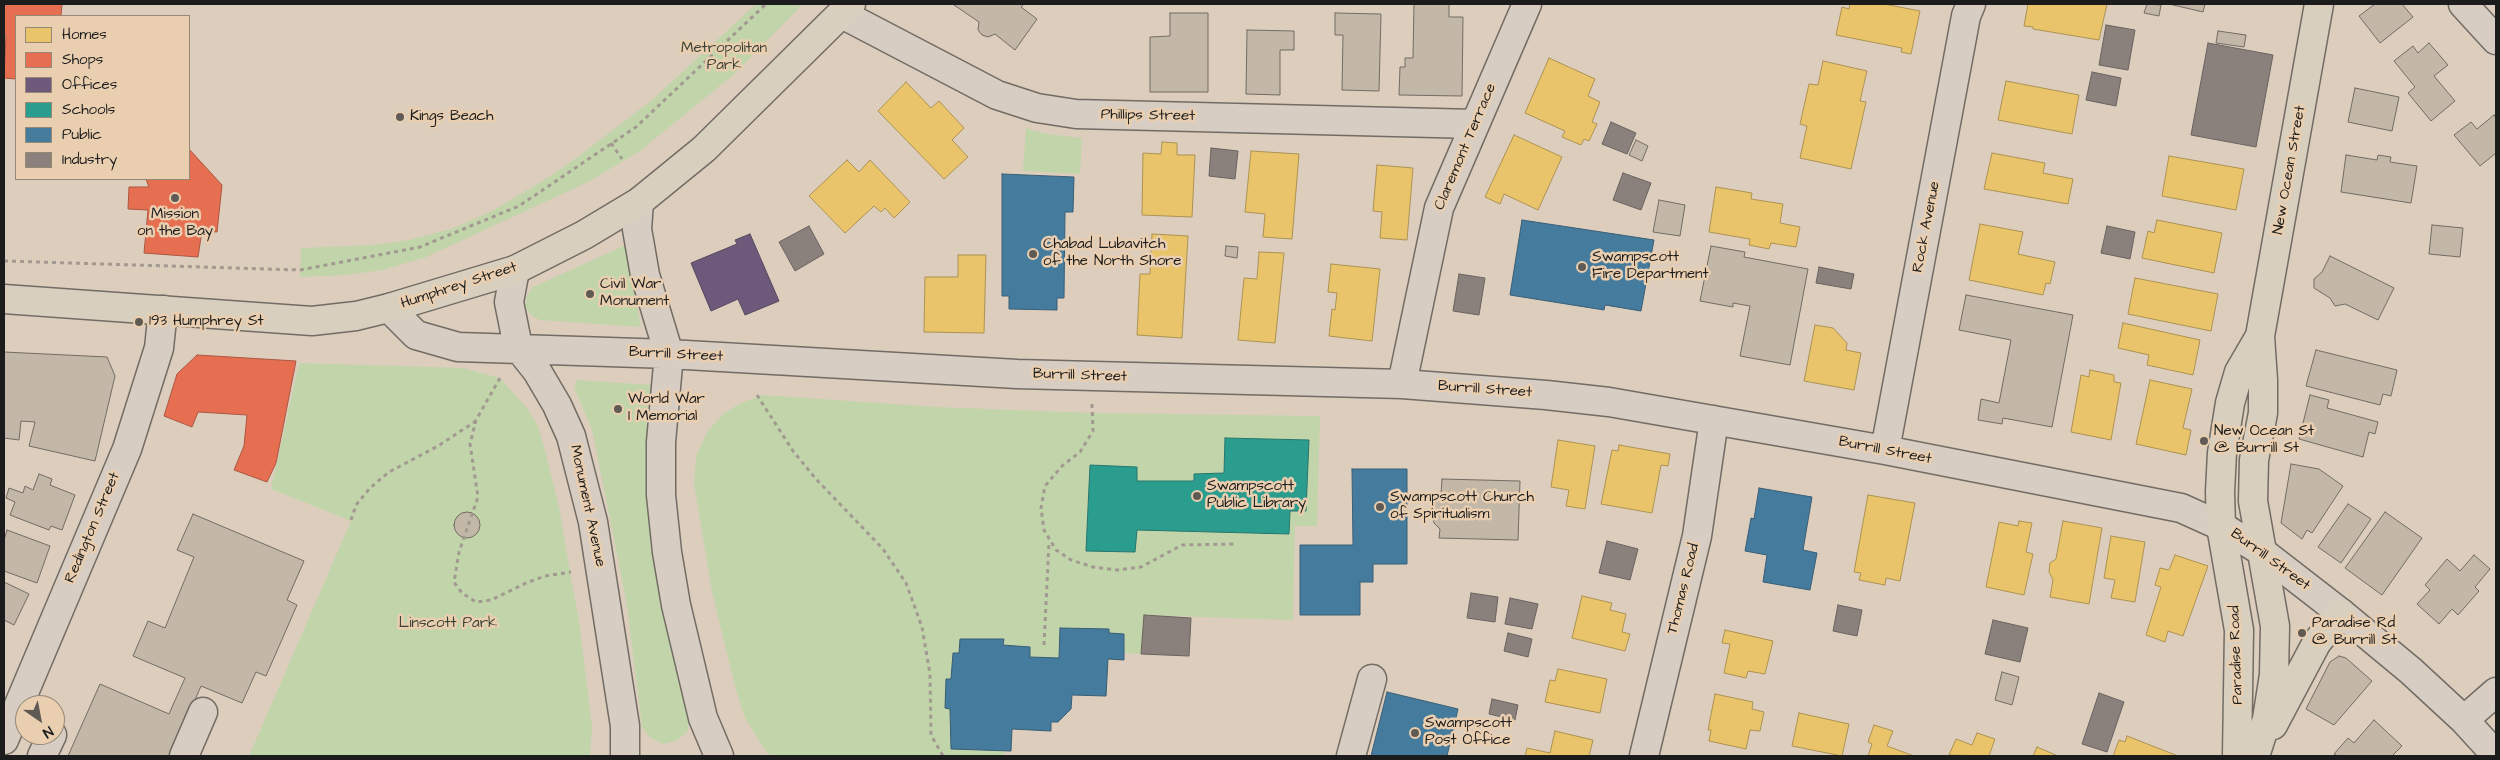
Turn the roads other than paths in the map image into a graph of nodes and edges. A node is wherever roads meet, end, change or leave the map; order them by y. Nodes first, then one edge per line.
1 (1527, 4) edge
2 (1970, 4) edge
3 (2319, 4) edge
4 (2463, 4) edge
5 (847, 9) edge
6 (2496, 40) edge
7 (1476, 124) junction
8 (639, 202) junction
9 (515, 270) junction
10 (4, 300) edge
11 (389, 308) junction
12 (163, 310) junction
13 (2260, 336) junction
14 (518, 347) junction
15 (669, 354) junction
16 (1402, 384) junction
17 (1714, 420) junction
18 (1885, 450) junction
19 (2221, 526) junction
20 (2262, 551) junction
21 (2342, 613) junction
22 (1372, 679) dead end
23 (2496, 692) edge
24 (29, 695) edge
25 (203, 712) dead end
26 (15, 718) edge
27 (2464, 720) junction
28 (6, 730) edge
29 (2250, 754) edge
30 (2496, 755) edge
31 (184, 756) edge
32 (626, 756) edge
33 (719, 756) edge
34 (1351, 756) edge
35 (1644, 756) edge

1 - 7 street, Claremont Terrace
2 - 18 street, Rock Avenue
3 - 13 main road, New Ocean Street
4 - 6 street
5 - 7 street, Phillips Street
5 - 8 main road, Humphrey Street
7 - 16 street, Claremont Terrace
8 - 9 main road, Humphrey Street
8 - 15 street
9 - 11 main road, Humphrey Street
9 - 14 street, Monument Avenue
10 - 12 main road, Humphrey Street
11 - 12 main road, Humphrey Street
11 - 14 street, Burrill Street
12 - 24 street, Redington Street
13 - 19 main road, New Ocean Street
13 - 20 main road, New Ocean Street
14 - 15 street, Burrill Street
14 - 32 street, Monument Avenue
15 - 16 street, Burrill Street
15 - 33 street
16 - 17 street, Burrill Street
17 - 18 street, Burrill Street
17 - 35 street, Thomas Road
18 - 19 street, Burrill Street
19 - 20 street, Burrill Street
19 - 29 main road, Paradise Road
20 - 21 street, Burrill Street
20 - 29 main road, Paradise Road
21 - 27 street, Burrill Street
21 - 29 main road
22 - 34 street
23 - 27 street
25 - 31 street
26 - 28 street, Redington Street
27 - 30 street, Burrill Street

